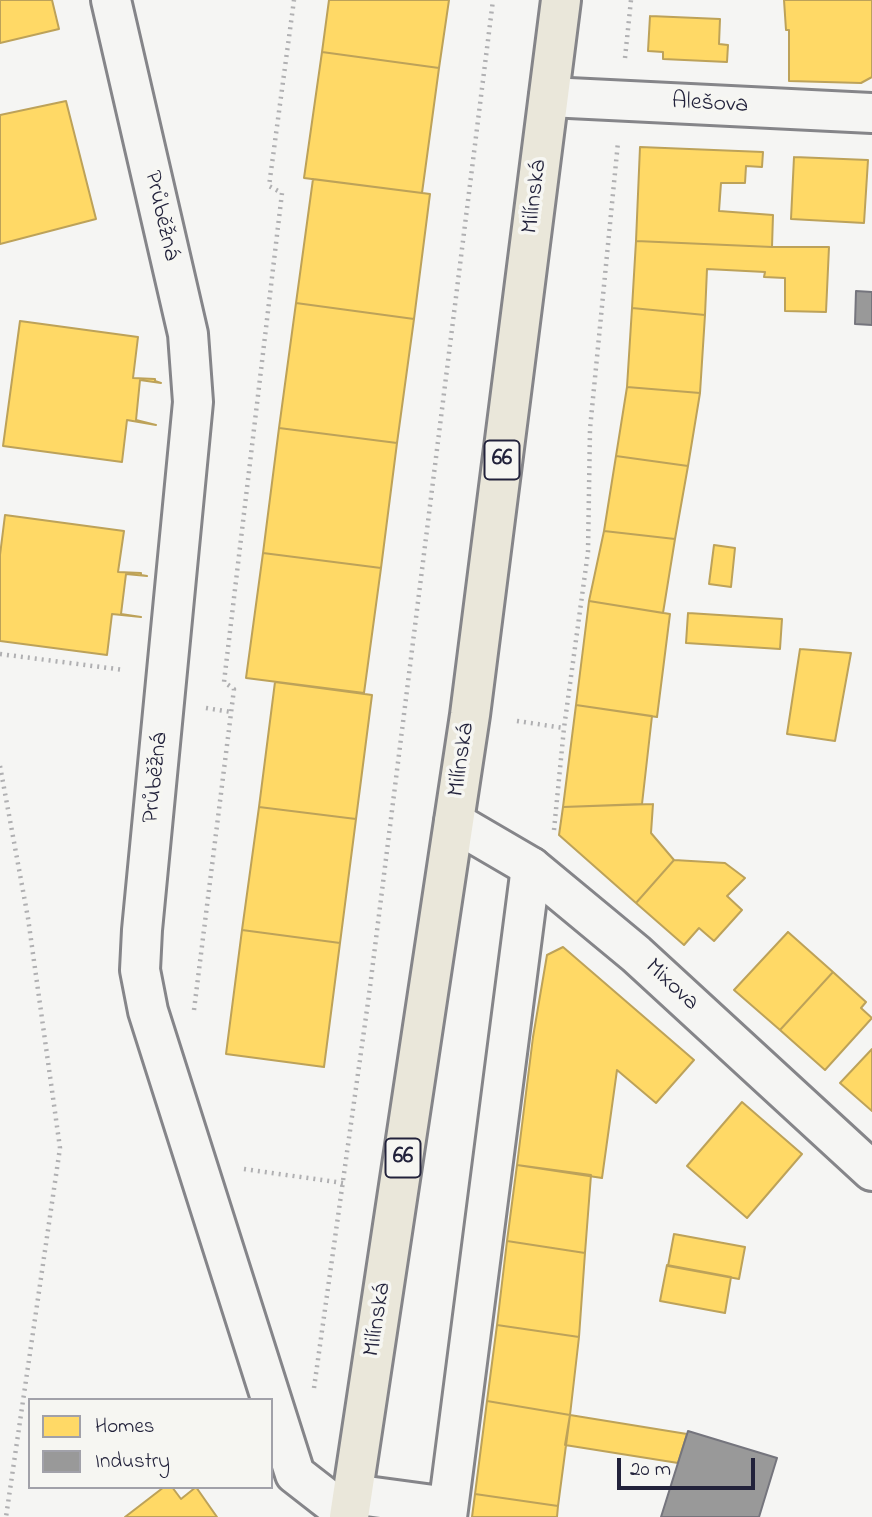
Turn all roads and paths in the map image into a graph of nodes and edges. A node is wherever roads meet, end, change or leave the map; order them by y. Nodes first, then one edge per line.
1 (111, 0) edge
2 (294, 0) edge
3 (494, 0) edge
4 (561, 0) edge
5 (631, 0) edge
6 (625, 60) dead end
7 (549, 97) junction
8 (872, 113) edge
9 (618, 134) dead end
10 (0, 654) edge
11 (167, 675) junction
12 (199, 707) dead end
13 (232, 712) junction
14 (517, 721) dead end
15 (564, 728) junction
16 (0, 766) edge
17 (454, 822) junction
18 (542, 853) junction
19 (193, 1023) dead end
20 (233, 1168) dead end
21 (872, 1171) edge
22 (343, 1183) junction
23 (313, 1396) dead end
24 (271, 1398) edge
25 (273, 1405) edge
26 (350, 1509) edge
27 (448, 1512) edge
28 (6, 1517) edge

1 - 11 street, Průběžná
2 - 13 path
3 - 22 path
4 - 7 main road, Milínská / 66
5 - 6 path
7 - 8 street, Alešova
7 - 17 main road, Milínská / 66
9 - 15 path
10 - 11 path
11 - 24 street, Průběžná
12 - 13 path
13 - 19 path
14 - 15 path
15 - 18 path
16 - 28 path
17 - 18 street, Mixova
17 - 26 main road, Milínská / 66
18 - 21 street, Mixova
18 - 27 street
20 - 22 path
22 - 23 path
25 - 26 street, Průběžná
26 - 27 street

